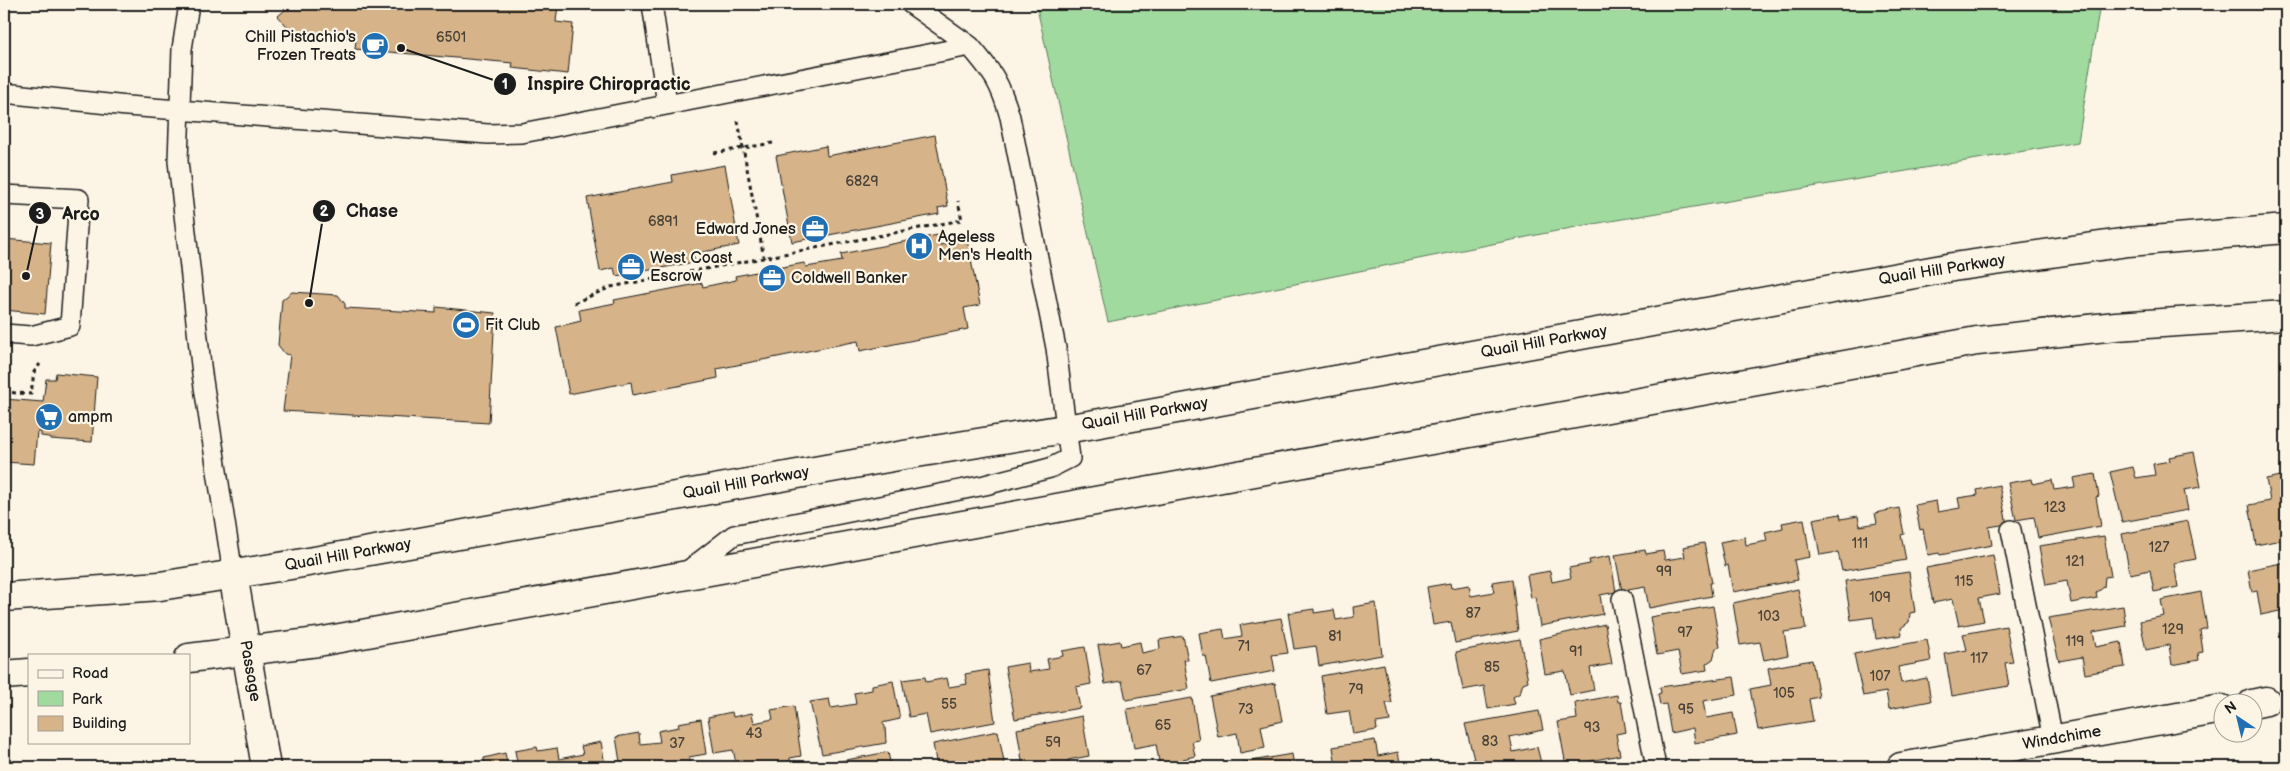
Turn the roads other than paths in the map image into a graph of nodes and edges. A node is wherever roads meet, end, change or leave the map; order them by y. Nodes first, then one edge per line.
1 (189, 4) edge
2 (652, 4) edge
3 (911, 4) edge
4 (970, 46) junction
5 (4, 93) edge
6 (667, 104) junction
7 (179, 110) junction
8 (4, 195) edge
9 (2286, 230) edge
10 (2286, 315) edge
11 (4, 334) edge
12 (1065, 428) junction
13 (2011, 530) dead end
14 (233, 574) junction
15 (684, 574) junction
16 (4, 597) edge
17 (1622, 599) dead end
18 (246, 652) junction
19 (190, 658) edge
20 (28, 673) edge
21 (4, 675) edge
22 (2212, 711) edge
23 (2053, 739) junction
24 (266, 767) edge
25 (1656, 767) edge
26 (1900, 767) edge

1 - 7 lane
2 - 6 lane
3 - 4 lane
4 - 6 lane
4 - 12 lane
5 - 7 lane
6 - 7 lane
7 - 14 lane
8 - 11 lane
9 - 12 main road, Quail Hill Parkway
10 - 15 main road
12 - 14 main road, Quail Hill Parkway
12 - 15 lane
13 - 23 lane
14 - 16 main road, Quail Hill Parkway
14 - 18 main road, Passage
15 - 18 main road
17 - 25 lane
18 - 19 main road
18 - 24 main road, Passage
20 - 21 main road
22 - 23 main road, Windchime
23 - 26 main road, Windchime

